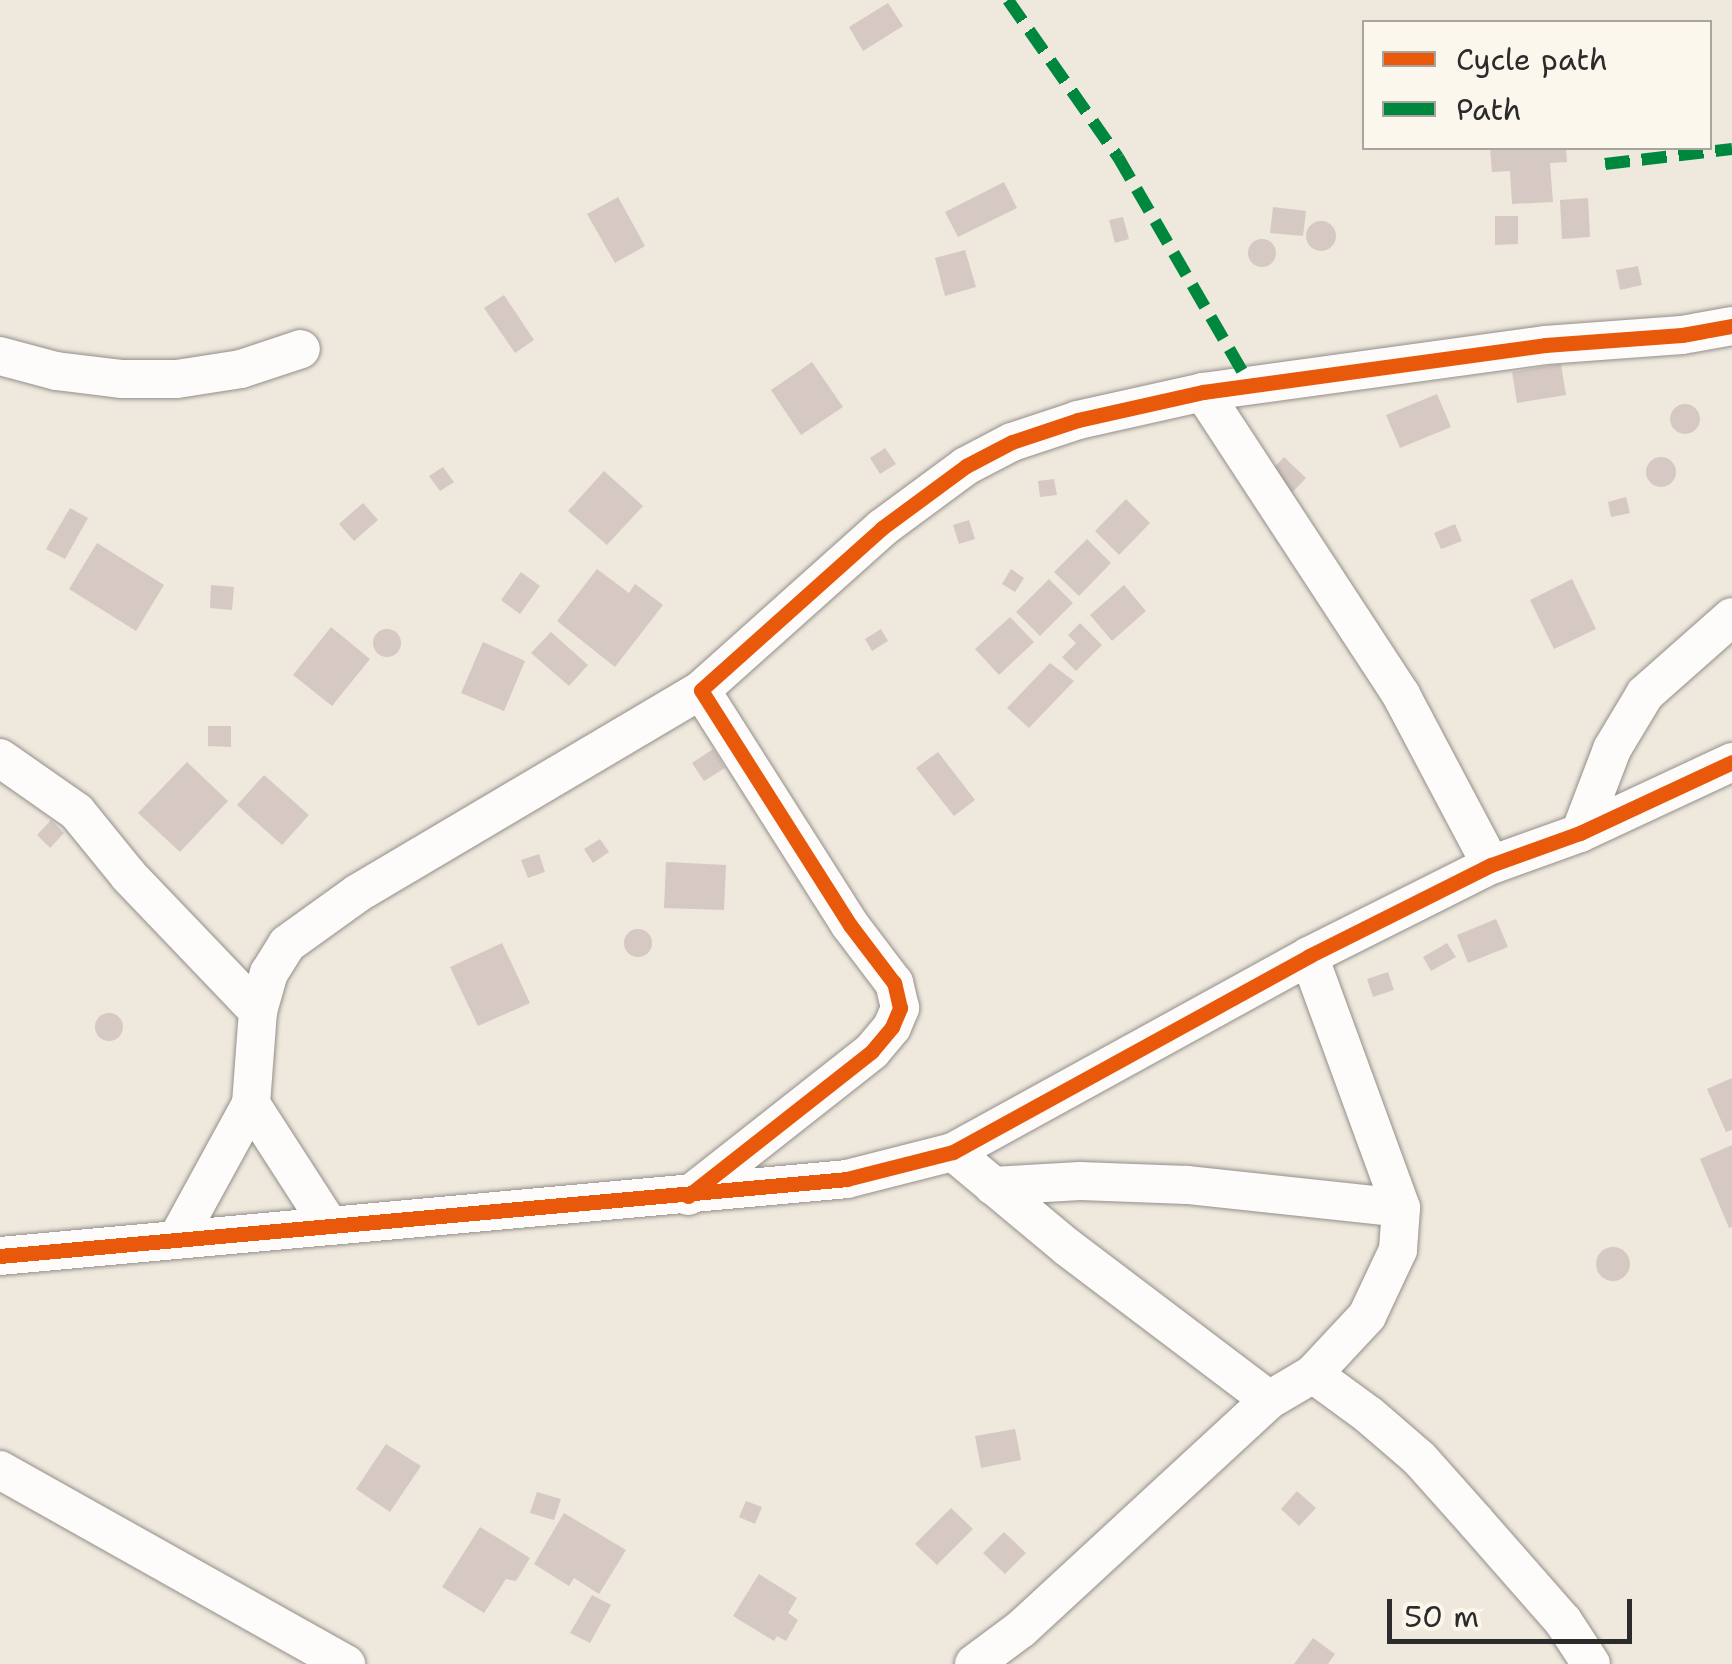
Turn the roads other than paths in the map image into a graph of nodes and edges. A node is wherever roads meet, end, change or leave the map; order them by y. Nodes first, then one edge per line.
1 (1732, 326) edge
2 (301, 349) dead end
3 (0, 356) edge
4 (1203, 392) junction
5 (1732, 617) edge
6 (701, 690) junction
7 (0, 758) edge
8 (1732, 762) edge
9 (1580, 833) junction
10 (1491, 864) junction
11 (1309, 956) junction
12 (258, 1011) junction
13 (251, 1104) junction
14 (953, 1152) junction
15 (993, 1186) junction
16 (688, 1196) junction
17 (1401, 1208) junction
18 (329, 1225) junction
19 (177, 1239) junction
20 (0, 1256) edge
21 (1313, 1374) junction
22 (1269, 1400) junction
23 (0, 1470) edge
24 (346, 1664) edge
25 (974, 1664) edge
26 (1591, 1664) edge

1 - 4 street
2 - 3 street
4 - 6 street
4 - 10 street
5 - 9 street
6 - 12 street
6 - 16 street
7 - 12 street
8 - 9 street
9 - 10 street
10 - 11 street
11 - 14 street
11 - 17 street
12 - 13 street
13 - 18 street
13 - 19 street
14 - 15 street
14 - 16 street
15 - 17 street
15 - 22 street
16 - 18 street
17 - 21 street
18 - 19 street
19 - 20 street
21 - 22 street
21 - 26 street
22 - 25 street
23 - 24 street

